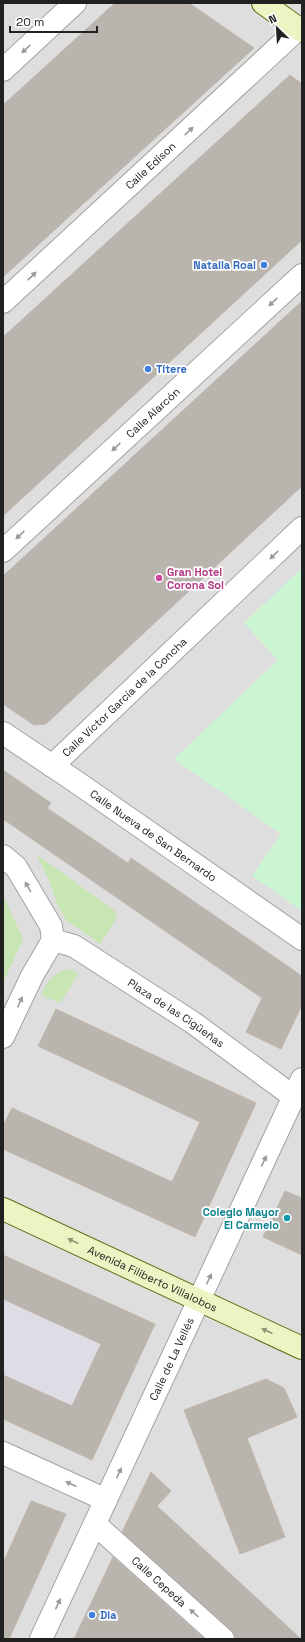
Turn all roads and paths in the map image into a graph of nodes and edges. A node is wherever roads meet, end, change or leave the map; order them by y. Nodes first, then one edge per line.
1 (75, 3) edge
2 (263, 3) edge
3 (300, 30) edge
4 (3, 70) edge
5 (302, 275) edge
6 (3, 302) edge
7 (302, 528) edge
8 (3, 551) edge
9 (3, 734) edge
10 (52, 766) junction
11 (10, 861) edge
12 (302, 939) edge
13 (53, 940) junction
14 (3, 1037) edge
15 (298, 1088) edge
16 (3, 1209) edge
17 (199, 1300) junction
18 (302, 1348) edge
19 (3, 1453) edge
20 (106, 1500) junction
21 (95, 1524) junction
22 (41, 1639) edge
23 (223, 1639) edge

1 -> 4 street
2 - 3 main road
6 -> 3 street, Calle Edison
5 -> 8 street, Calle Alarcón
7 -> 10 street, Calle Víctor García de la Concha
9 - 10 street, Calle Nueva de San Bernardo
10 - 12 street, Calle Nueva de San Bernardo
13 -> 11 street
14 -> 13 street
13 - 15 street, Plaza de las Cigüeñas
17 -> 15 street, Calle de La Vellés
17 -> 16 main road, Avenida Filiberto Villalobos
18 -> 17 main road, Avenida Filiberto Villalobos
20 -> 17 street, Calle de La Vellés
20 -> 19 street
20 - 21 street, Calle de La Vellés
22 -> 21 street, Calle de La Vellés
23 -> 21 street, Calle Cepeda

